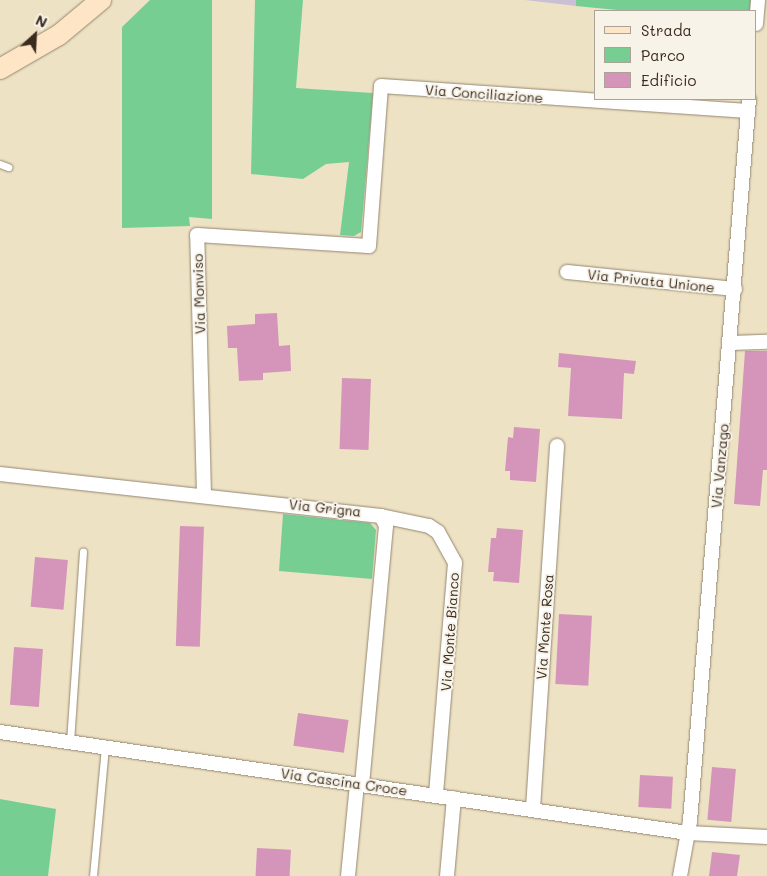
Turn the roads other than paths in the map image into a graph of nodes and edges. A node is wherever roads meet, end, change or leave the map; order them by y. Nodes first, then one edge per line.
1 (101, 0) edge
2 (39, 46) junction
3 (0, 58) edge
4 (0, 68) edge
5 (594, 97) edge
6 (651, 100) edge
7 (748, 105) edge
8 (0, 164) edge
9 (8, 168) dead end
10 (368, 246) joint
11 (567, 272) dead end
12 (735, 289) junction
13 (767, 342) edge
14 (731, 343) junction
15 (557, 446) dead end
16 (0, 474) edge
17 (204, 495) junction
18 (381, 516) junction
19 (83, 551) dead end
20 (0, 732) edge
21 (70, 742) junction
22 (105, 747) junction
23 (360, 784) junction
24 (436, 795) junction
25 (454, 798) junction
26 (533, 808) junction
27 (688, 833) junction
28 (767, 836) edge
29 (93, 876) edge
30 (348, 876) edge
31 (447, 876) edge
32 (680, 876) edge

1 - 2 street
2 - 3 street
2 - 4 street
5 - 10 street, Via Conciliazione
6 - 7 street, Via Conciliazione
7 - 12 street, Via Vanzago
8 - 9 lane
10 - 17 street, Via Monviso
11 - 12 street, Via Privata Unione
12 - 14 street, Via Vanzago
13 - 14 street
14 - 27 street, Via Vanzago
15 - 26 street, Via Monte Rosa
16 - 17 street, Via Grigna
17 - 18 street, Via Grigna
18 - 23 street, Via Grigna
18 - 24 street, Via Monte Bianco
19 - 21 lane
20 - 21 street, Via Cascina Croce
21 - 22 street, Via Cascina Croce
22 - 23 street, Via Cascina Croce
22 - 29 lane
23 - 24 street, Via Cascina Croce
23 - 30 street, Via Grigna
24 - 25 street, Via Cascina Croce
25 - 26 street, Via Cascina Croce
25 - 31 street
26 - 27 street, Via Cascina Croce
27 - 28 street, Via Cascina Croce
27 - 32 street, Via Vanzago

